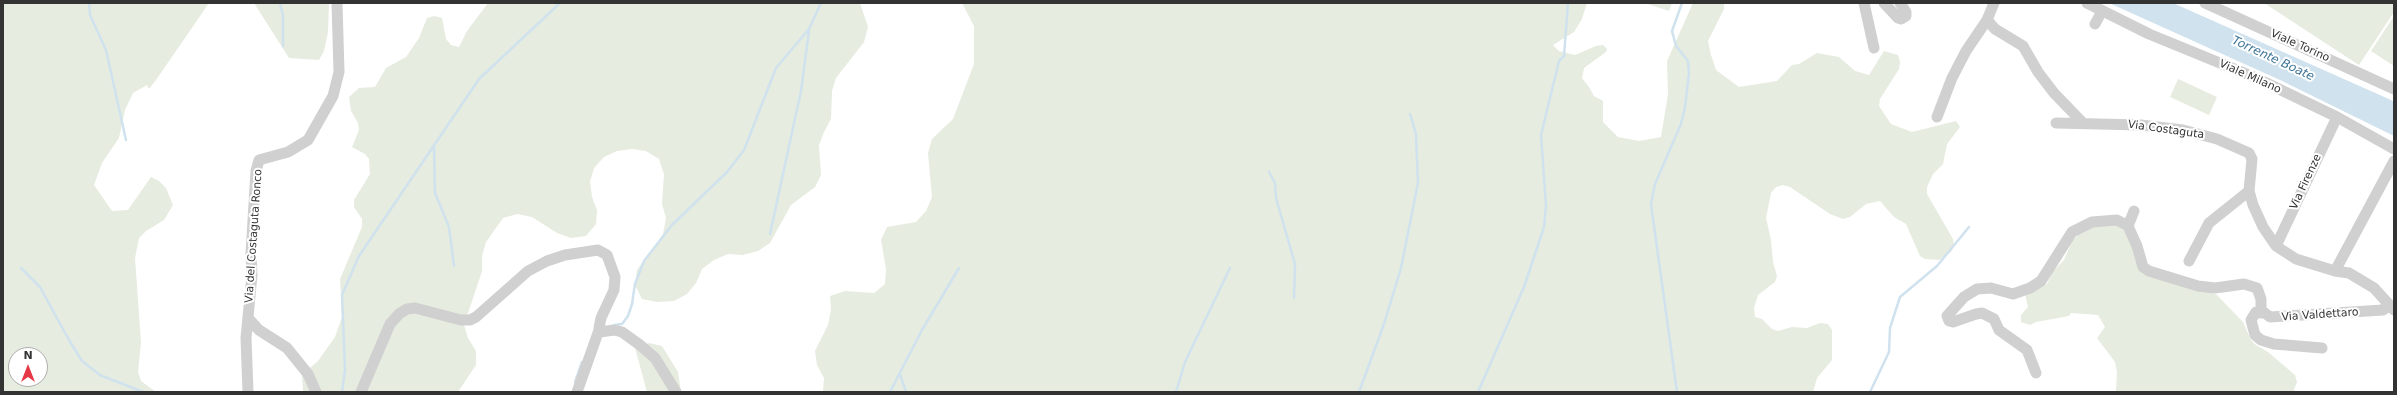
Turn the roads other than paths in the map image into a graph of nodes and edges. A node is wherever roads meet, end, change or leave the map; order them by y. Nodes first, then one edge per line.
1 (337, 3) edge
2 (1864, 3) edge
3 (1884, 3) edge
4 (1900, 3) edge
5 (1984, 3) edge
6 (2087, 3) edge
7 (2206, 3) edge
8 (2102, 10) junction
9 (1990, 12) edge
10 (2095, 24) dead end
11 (1874, 48) dead end
12 (2394, 88) edge
13 (1937, 117) dead end
14 (2337, 117) junction
15 (2082, 122) junction
16 (2056, 124) dead end
17 (2394, 149) edge
18 (2394, 161) edge
19 (2249, 191) junction
20 (2134, 211) dead end
21 (2128, 226) junction
22 (2276, 246) junction
23 (2190, 260) dead end
24 (2335, 272) junction
25 (2390, 306) edge
26 (2262, 313) junction
27 (248, 318) junction
28 (599, 330) junction
29 (2322, 348) dead end
30 (2036, 373) dead end
31 (248, 392) edge
32 (316, 392) edge
33 (361, 392) edge
34 (577, 392) edge
35 (676, 392) edge

1 - 27 street, Via del Costaguta Ronco
2 - 11 street
3 - 4 street
5 - 9 street
6 - 8 street, Viale Milano
7 - 12 street, Viale Torino
8 - 10 street
8 - 14 street, Viale Milano
9 - 13 street
9 - 15 street
14 - 17 street, Viale Milano
14 - 22 street, Via Firenze
15 - 16 street, Via Costaguta
15 - 19 street, Via Costaguta
18 - 24 street
19 - 22 street, Via Costaguta
19 - 23 street
20 - 21 street
21 - 26 street
21 - 30 street
22 - 24 street, Via Costaguta
24 - 25 street, Via Costaguta
25 - 26 street, Via Valdettaro
26 - 29 street
27 - 31 street, Via del Costaguta Ronco
27 - 32 street, Via del Costaguta Ronco
28 - 33 street
28 - 34 street
28 - 35 street

